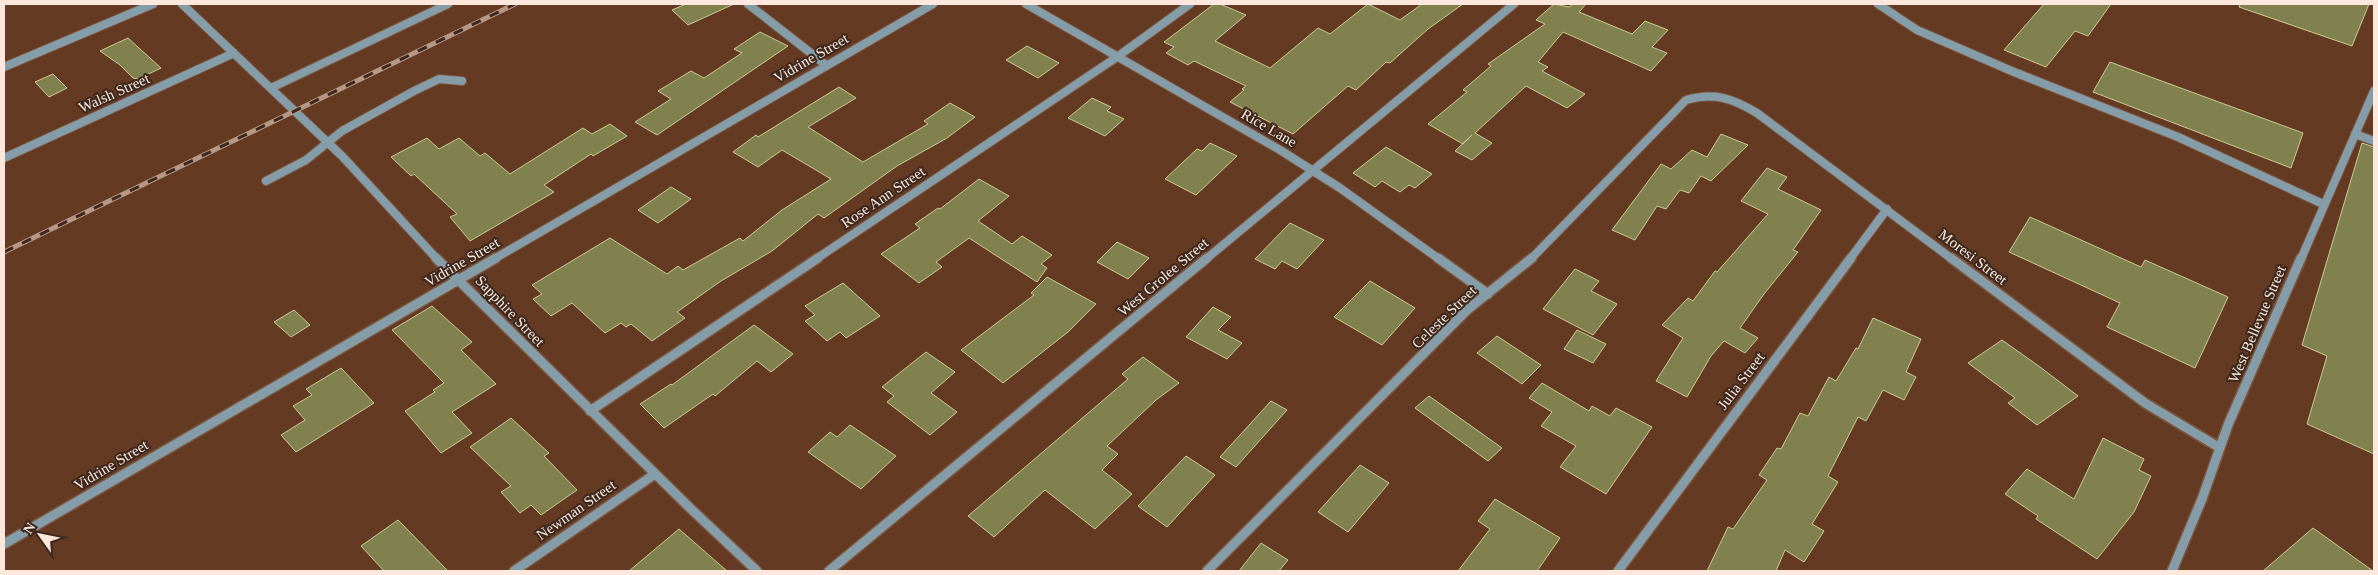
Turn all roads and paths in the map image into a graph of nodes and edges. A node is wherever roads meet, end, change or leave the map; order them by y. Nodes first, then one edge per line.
1 (153, 4) edge
2 (182, 4) edge
3 (448, 4) edge
4 (748, 4) edge
5 (933, 4) edge
6 (1026, 4) edge
7 (1190, 4) edge
8 (1514, 4) edge
9 (1878, 4) edge
10 (234, 53) junction
11 (1117, 57) junction
12 (826, 65) junction
13 (4, 67) edge
14 (462, 81) dead end
15 (271, 88) junction
16 (2374, 91) edge
17 (1707, 93) joint
18 (2355, 134) junction
19 (2374, 141) edge
20 (328, 145) junction
21 (4, 158) edge
22 (1313, 171) junction
23 (266, 181) dead end
24 (2323, 204) junction
25 (1887, 209) junction
26 (460, 279) junction
27 (1488, 294) junction
28 (590, 411) junction
29 (2220, 448) junction
30 (654, 474) junction
31 (4, 544) edge
32 (514, 571) edge
33 (757, 571) edge
34 (829, 571) edge
35 (1207, 571) edge
36 (1618, 571) edge
37 (2172, 571) edge

1 - 13 street
2 - 10 street, Sapphire Street
3 - 15 street
4 - 12 street
5 - 12 street, Vidrine Street
6 - 11 street, Rice Lane
7 - 11 street, Rose Ann Street
8 - 22 street, West Grolee Street
9 - 24 street
10 - 15 street, Sapphire Street
10 - 21 street, Walsh Street
11 - 22 street, Rice Lane
11 - 28 street, Rose Ann Street
12 - 26 street, Vidrine Street
14 - 20 street
15 - 20 street, Sapphire Street
16 - 18 street, West Bellevue Street
17 - 25 street, Moresi Street
17 - 27 street, Celeste Street
18 - 19 street
18 - 24 street, West Bellevue Street
20 - 23 street
20 - 26 street, Sapphire Street
22 - 27 street, Rice Lane
22 - 34 street, West Grolee Street
24 - 29 street, West Bellevue Street
25 - 29 street, Moresi Street
25 - 36 street, Julia Street
26 - 28 street, Sapphire Street
26 - 31 street, Vidrine Street
27 - 35 street, Celeste Street
28 - 30 street, Sapphire Street
29 - 37 street, West Bellevue Street
30 - 32 street, Newman Street
30 - 33 street, Sapphire Street

